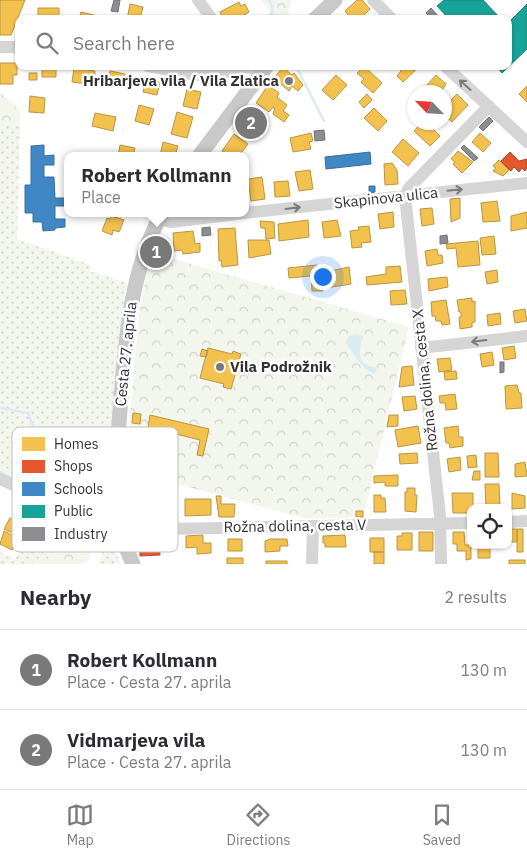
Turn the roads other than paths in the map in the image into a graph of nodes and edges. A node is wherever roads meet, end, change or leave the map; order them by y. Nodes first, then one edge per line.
1 (198, 0) edge
2 (335, 0) edge
3 (373, 0) edge
4 (209, 15) edge
5 (318, 15) edge
6 (388, 15) edge
7 (0, 47) edge
8 (15, 47) edge
9 (170, 70) edge
10 (232, 70) edge
11 (264, 70) edge
12 (449, 70) edge
13 (488, 106) junction
14 (527, 142) edge
15 (202, 152) edge
16 (527, 182) edge
17 (405, 196) junction
18 (249, 213) edge
19 (160, 217) edge
20 (162, 217) edge
21 (212, 217) edge
22 (527, 336) edge
23 (421, 348) junction
24 (119, 427) edge
25 (0, 479) edge
26 (12, 484) edge
27 (527, 521) edge
28 (512, 522) edge
29 (441, 523) junction
30 (467, 523) edge
31 (313, 526) junction
32 (178, 529) edge
33 (128, 552) edge
34 (132, 564) edge
35 (312, 564) edge
36 (440, 564) edge

1 - 4 street
2 - 5 main road
3 - 6 street
7 - 8 street
9 - 10 street
11 - 15 main road
13 -> 12 street
13 - 14 street
13 - 17 street
17 -> 16 street, Skapinova ulica
18 -> 17 street, Skapinova ulica
17 - 23 street, Rožna dolina, cesta X
19 - 24 main road, Cesta 27. aprila
20 - 21 street, Skapinova ulica
22 -> 23 street
23 - 29 street, Rožna dolina, cesta X
25 - 26 street, Rožna dolina, cesta V
27 - 28 street
29 - 30 street, Rožna dolina, cesta V
29 - 31 street, Rožna dolina, cesta V
29 - 36 street, Rožna dolina, cesta X
31 - 32 street, Rožna dolina, cesta V
31 - 35 street
33 - 34 main road, Cesta 27. aprila

